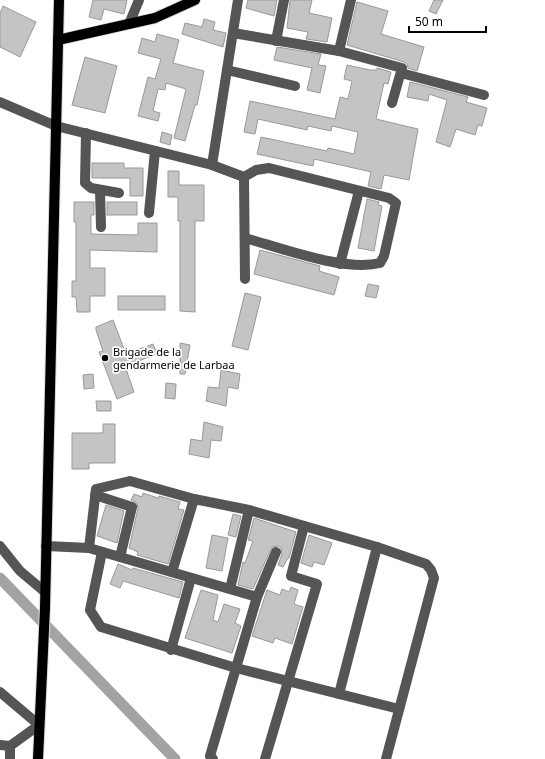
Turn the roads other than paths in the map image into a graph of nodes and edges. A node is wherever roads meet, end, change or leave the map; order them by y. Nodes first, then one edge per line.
1 (59, 0) edge
2 (139, 0) edge
3 (195, 0) edge
4 (238, 0) edge
5 (284, 0) edge
6 (351, 0) edge
7 (129, 24) junction
8 (233, 34) junction
9 (58, 40) junction
10 (276, 41) junction
11 (340, 51) junction
12 (227, 70) junction
13 (401, 73) junction
14 (295, 86) dead end
15 (484, 95) dead end
16 (0, 102) edge
17 (392, 103) dead end
18 (56, 126) junction
19 (86, 133) junction
20 (155, 151) junction
21 (212, 165) junction
22 (244, 177) junction
23 (100, 190) junction
24 (359, 191) junction
25 (119, 193) dead end
26 (150, 213) dead end
27 (101, 227) dead end
28 (245, 238) junction
29 (340, 264) junction
30 (245, 279) dead end
31 (95, 495) junction
32 (194, 499) junction
33 (249, 510) junction
34 (304, 526) junction
35 (0, 546) edge
36 (46, 546) junction
37 (377, 547) junction
38 (89, 548) junction
39 (102, 552) junction
40 (276, 552) dead end
41 (120, 557) junction
42 (172, 572) junction
43 (191, 578) junction
44 (230, 589) junction
45 (45, 592) junction
46 (257, 597) junction
47 (172, 650) junction
48 (236, 668) junction
49 (288, 681) junction
50 (0, 692) edge
51 (340, 694) junction
52 (399, 709) junction
53 (39, 725) junction
54 (5, 746) edge
55 (10, 759) edge
56 (38, 759) edge
57 (213, 759) edge
58 (265, 759) edge
59 (386, 759) edge

1 - 9 main road
2 - 7 street
3 - 7 main road
4 - 8 street
5 - 10 street
6 - 11 street
7 - 9 main road
8 - 10 street
8 - 12 street
9 - 18 main road
10 - 11 street
11 - 13 street
12 - 14 street
12 - 21 street
13 - 15 street
13 - 17 street
16 - 18 street
18 - 19 street
18 - 36 main road
19 - 20 street
19 - 23 street
20 - 21 street
20 - 26 street
21 - 22 street
22 - 24 street
22 - 28 street
23 - 25 street
23 - 27 street
24 - 29 street
24 - 29 street
28 - 29 street
28 - 30 street
31 - 32 street
31 - 38 street
31 - 41 street
32 - 33 street
32 - 42 street
33 - 34 street
33 - 44 street
34 - 37 street
34 - 49 street
35 - 45 street
36 - 38 street
36 - 45 main road
37 - 51 street
37 - 52 street
38 - 39 street
39 - 41 street
39 - 47 street
40 - 46 street
41 - 42 street
42 - 43 street
43 - 44 street
43 - 47 street
44 - 46 street
45 - 53 main road
46 - 48 street
47 - 48 street
48 - 49 street
48 - 57 street
49 - 51 street
49 - 58 street
50 - 53 street
51 - 52 street
52 - 59 street
53 - 54 street
53 - 56 main road
54 - 55 street

